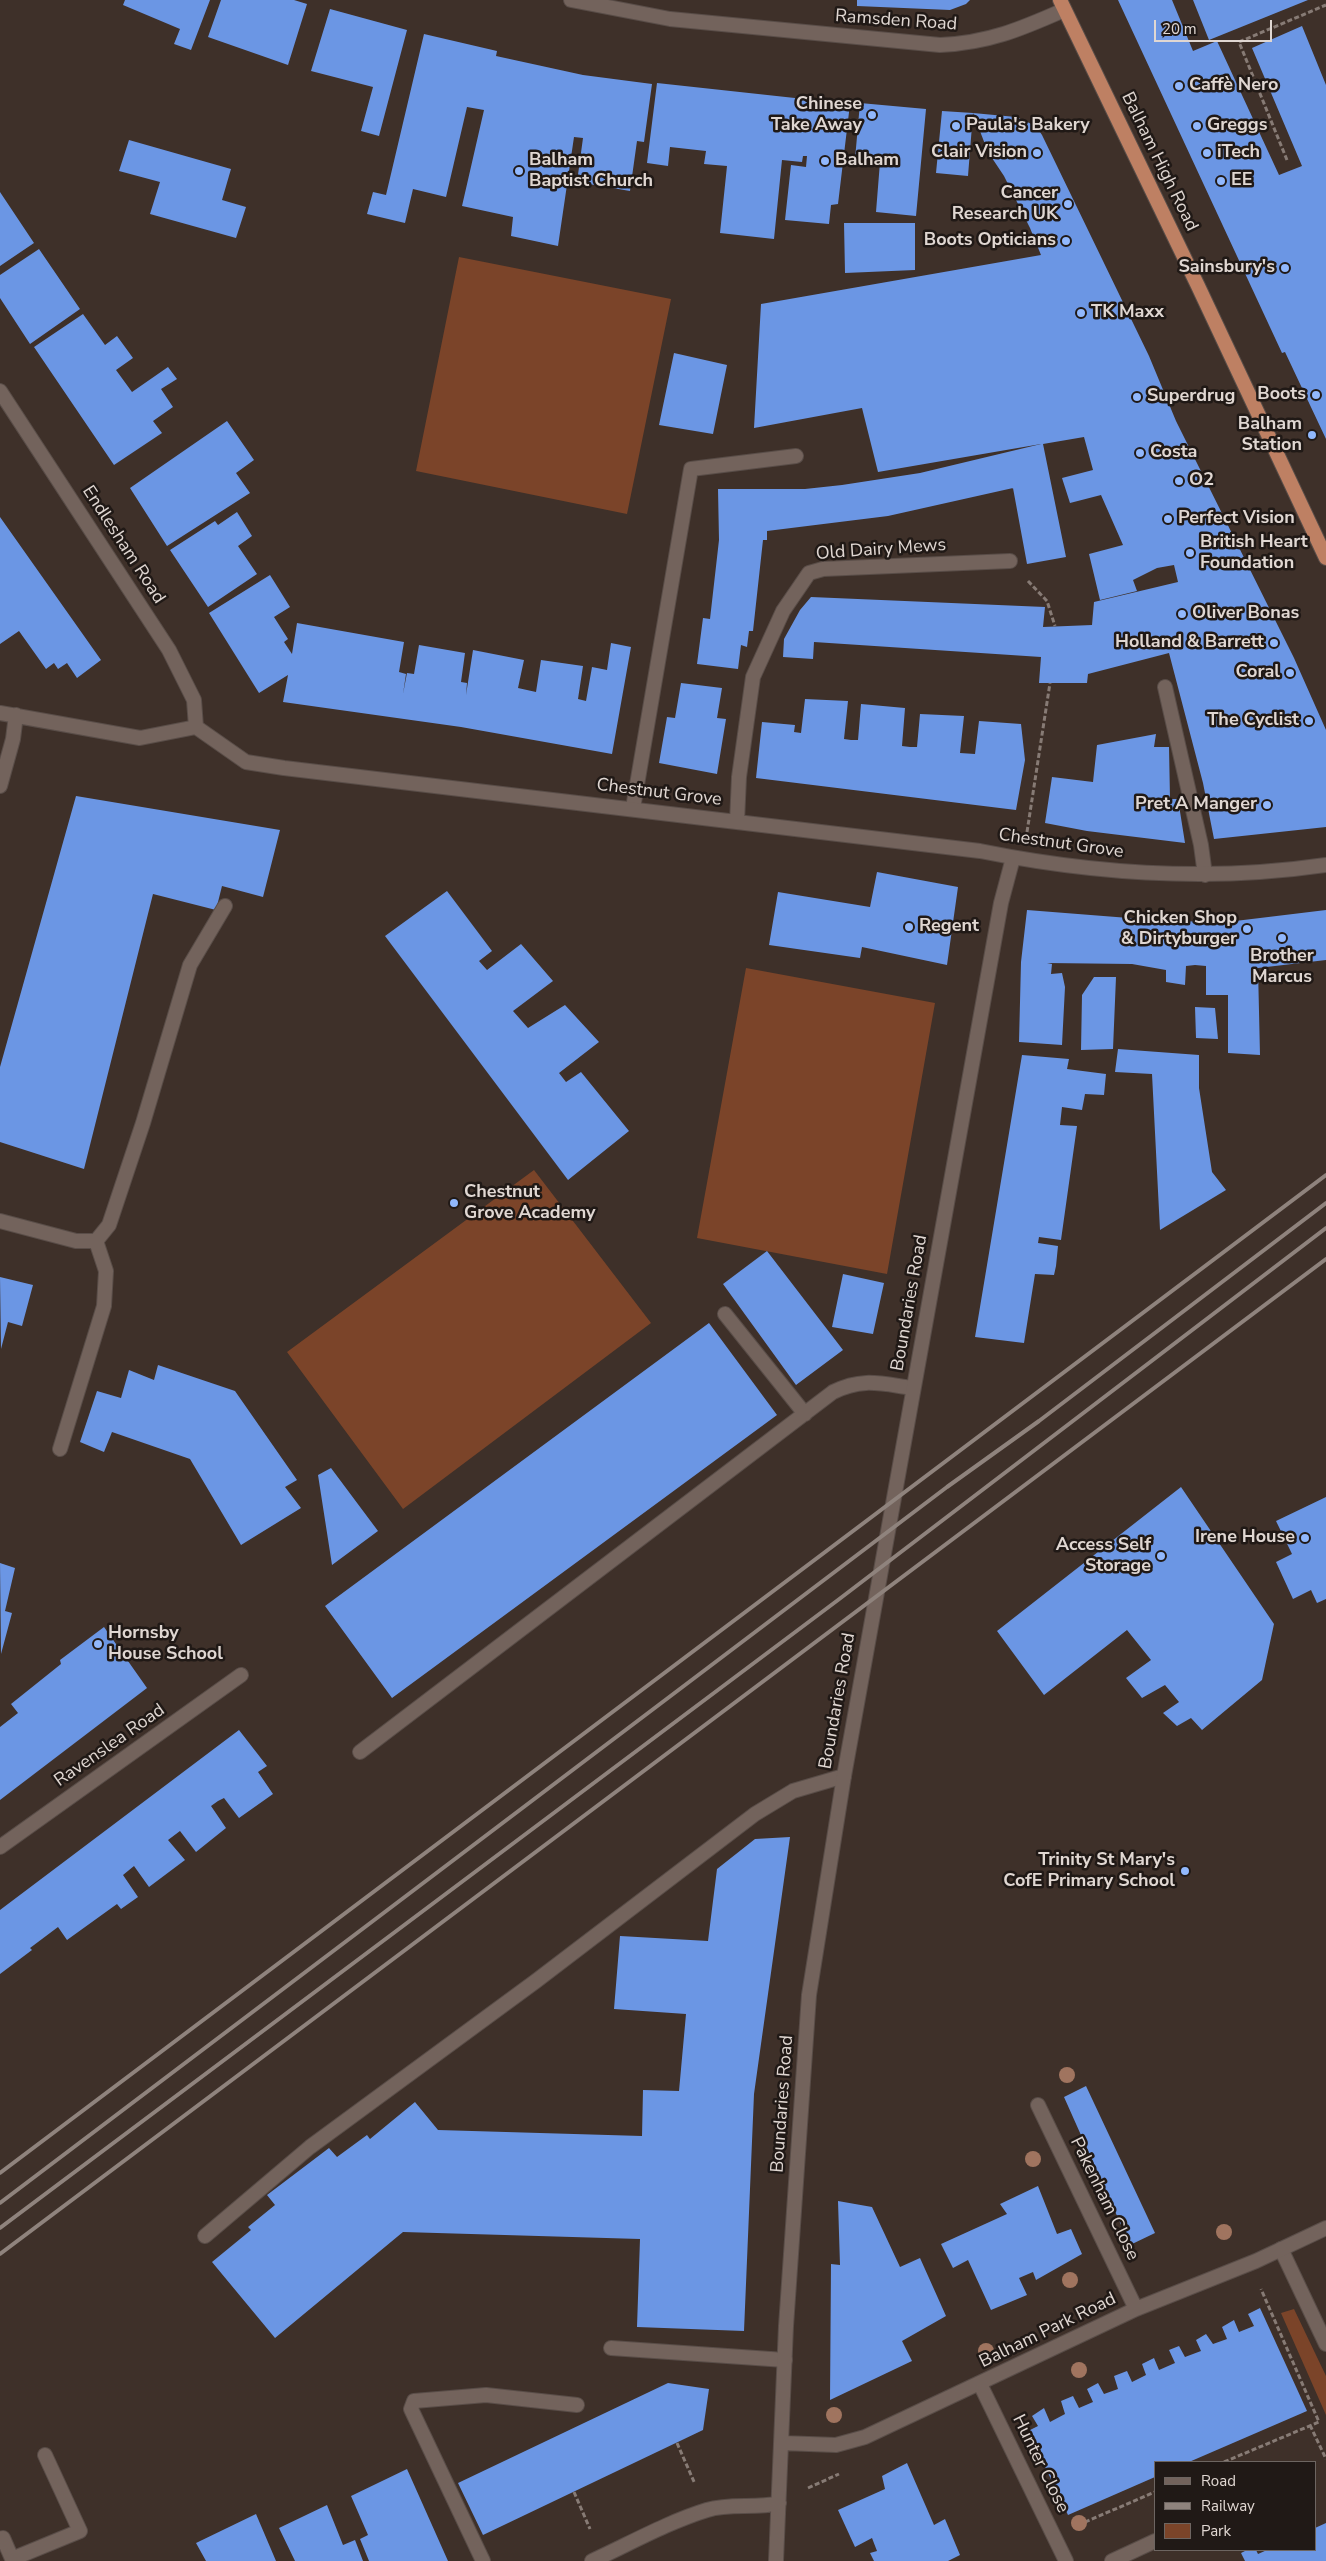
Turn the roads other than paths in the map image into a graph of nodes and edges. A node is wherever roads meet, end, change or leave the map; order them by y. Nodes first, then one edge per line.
1 (570, 0) edge
2 (1062, 5) edge
3 (0, 391) edge
4 (796, 456) dead end
5 (1326, 558) edge
6 (1010, 561) road end
7 (1165, 687) dead end
8 (0, 713) edge
9 (16, 716) junction
10 (196, 727) junction
11 (0, 786) edge
12 (633, 808) junction
13 (737, 822) junction
14 (1018, 859) junction
15 (1326, 865) edge
16 (1205, 875) junction
17 (225, 906) dead end
18 (0, 1221) edge
19 (96, 1242) junction
20 (725, 1314) dead end
21 (913, 1388) junction
22 (805, 1414) junction
23 (60, 1450) dead end
24 (241, 1675) dead end
25 (360, 1752) dead end
26 (844, 1776) junction
27 (0, 1847) edge
28 (1038, 2105) dead end
29 (1326, 2228) edge
30 (204, 2236) dead end
31 (1281, 2249) junction
32 (1136, 2309) junction
33 (1326, 2344) edge
34 (611, 2348) dead end
35 (785, 2360) junction
36 (980, 2384) junction
37 (576, 2405) dead end
38 (782, 2443) junction
39 (45, 2455) dead end
40 (780, 2503) junction
41 (0, 2539) edge
42 (1154, 2541) edge
43 (12, 2560) edge
44 (483, 2561) edge
45 (592, 2561) edge
46 (776, 2561) edge
47 (1066, 2561) edge
48 (1112, 2561) edge

1 - 2 street, Ramsden Road
2 - 5 highway, Balham High Road
3 - 10 street, Endlesham Road
4 - 12 street
6 - 13 street, Old Dairy Mews
7 - 16 street
8 - 9 street
9 - 10 street
9 - 11 street
10 - 12 street, Chestnut Grove
12 - 13 street, Chestnut Grove
13 - 14 street, Chestnut Grove
14 - 16 street, Chestnut Grove
14 - 21 street, Boundaries Road
15 - 16 street, Chestnut Grove
17 - 19 street
18 - 19 street
19 - 23 street
20 - 22 street
21 - 22 street
21 - 26 street, Boundaries Road
22 - 25 street
24 - 27 street, Ravenslea Road
26 - 30 street
26 - 35 street, Boundaries Road
28 - 32 street, Pakenham Close
29 - 31 street, Balham Park Road
31 - 32 street, Balham Park Road
31 - 33 street
32 - 36 street, Balham Park Road
34 - 35 street
35 - 38 street, Boundaries Road
36 - 38 street, Balham Park Road
36 - 47 street, Hunter Close
37 - 44 street
38 - 40 street, Boundaries Road
39 - 43 street
40 - 45 street
40 - 46 street, Boundaries Road
41 - 43 street
42 - 48 street

